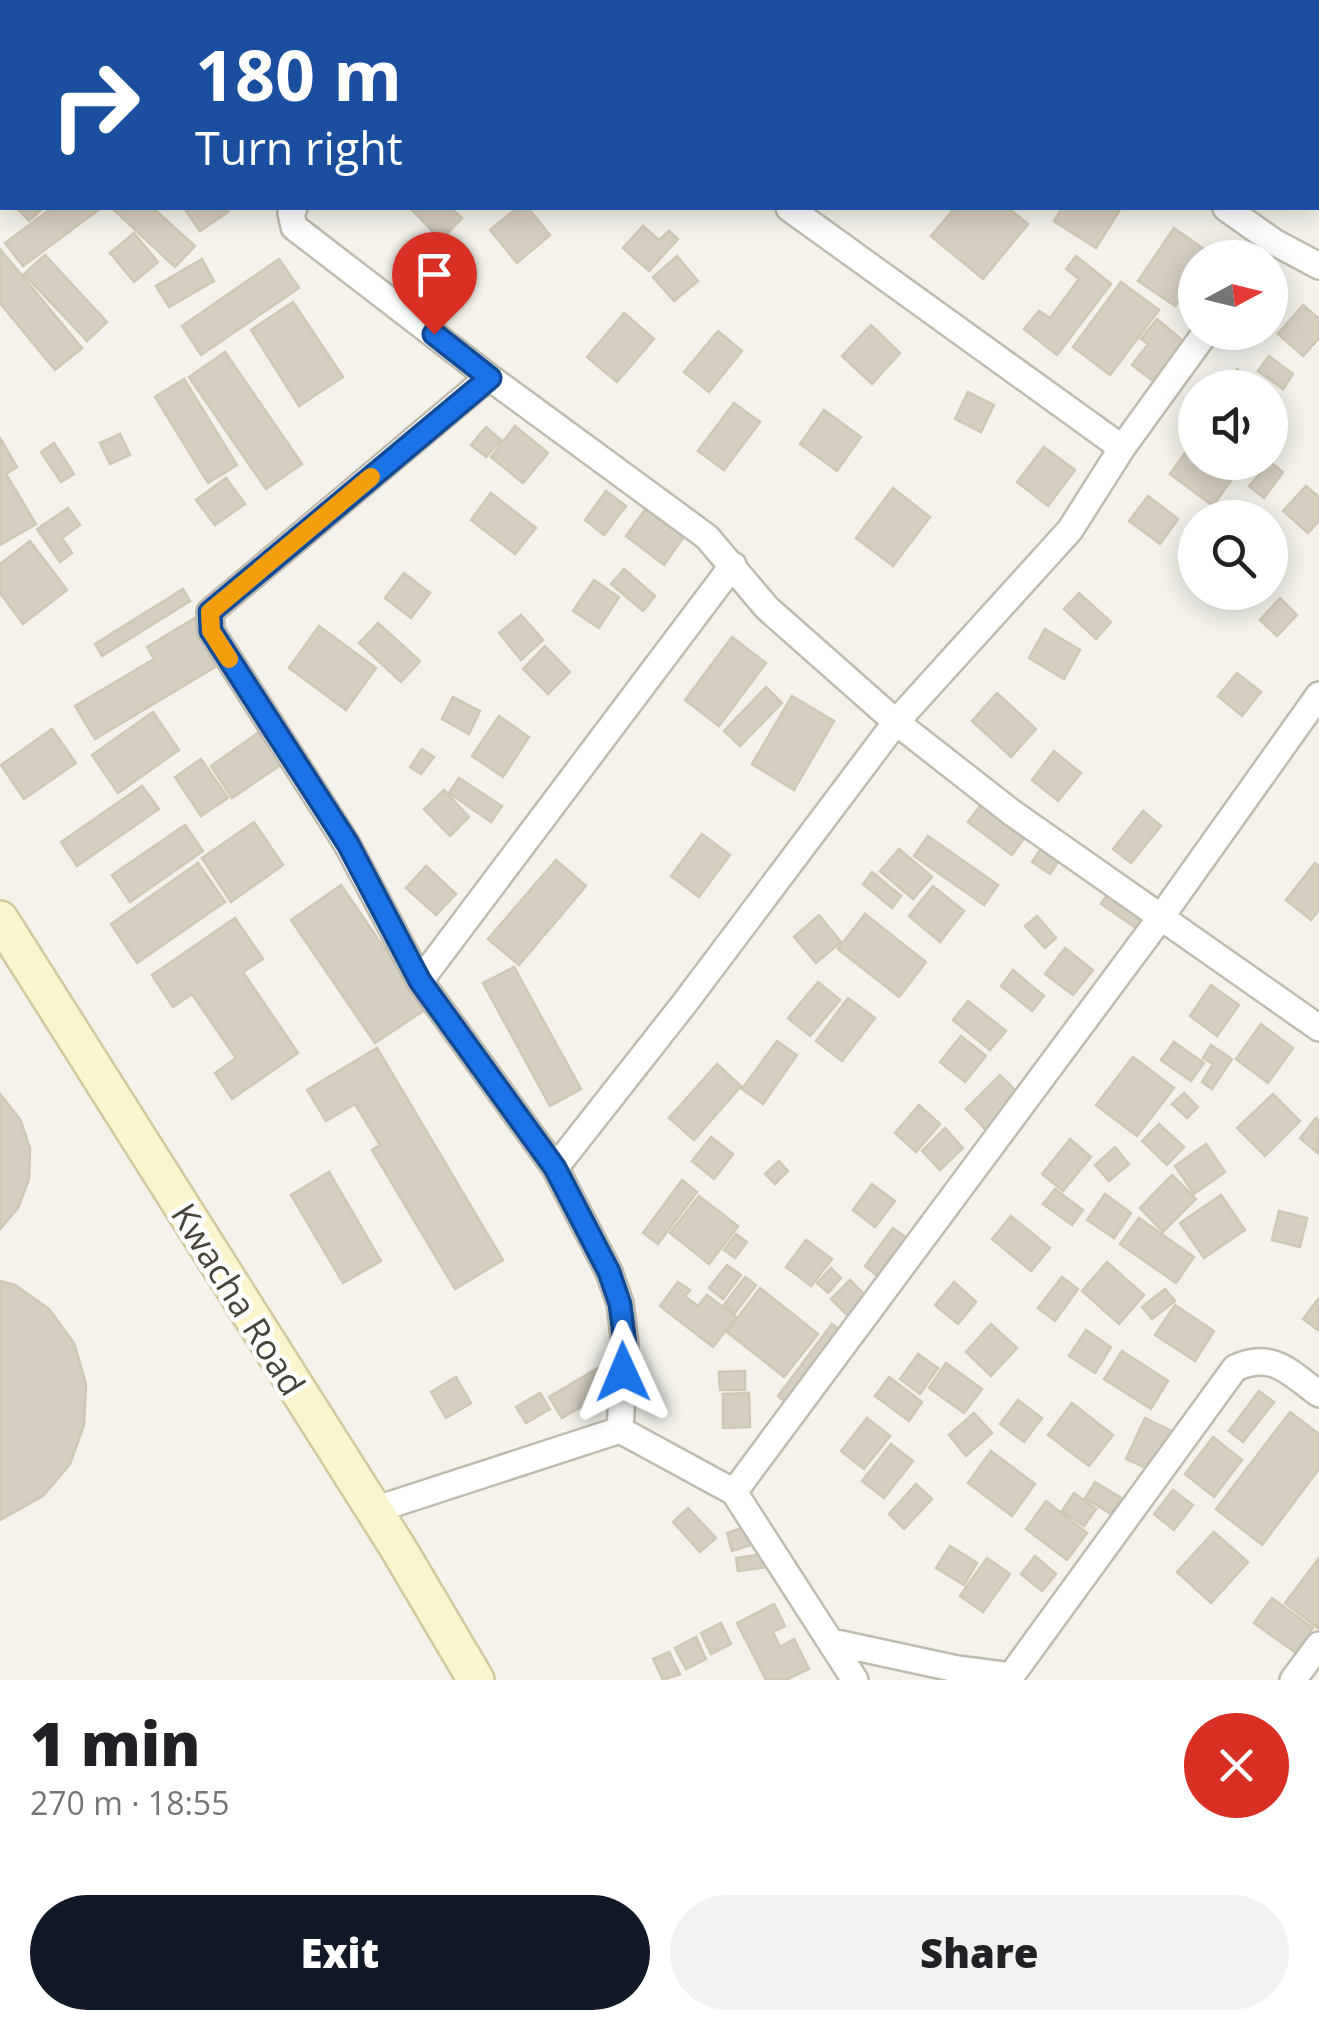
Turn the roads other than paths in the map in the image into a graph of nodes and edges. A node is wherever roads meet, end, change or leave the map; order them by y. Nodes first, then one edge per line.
1 (293, 210) edge
2 (792, 210) edge
3 (1228, 210) edge
4 (1258, 240) edge
5 (1288, 256) edge
6 (1319, 266) edge
7 (1193, 350) edge
8 (490, 378) junction
9 (1122, 448) junction
10 (733, 565) junction
11 (1319, 695) edge
12 (896, 722) junction
13 (1161, 917) junction
14 (0, 919) edge
15 (420, 981) junction
16 (1319, 1028) edge
17 (555, 1168) junction
18 (1319, 1394) edge
19 (620, 1430) junction
20 (734, 1492) junction
21 (372, 1510) junction
22 (832, 1642) junction
23 (1319, 1644) edge
24 (1014, 1678) edge
25 (476, 1680) edge
26 (855, 1680) edge
27 (1293, 1680) edge

1 - 8 street
2 - 9 street
3 - 4 street
5 - 6 street
7 - 9 street
8 - 10 street
8 - 15 street
9 - 12 street
10 - 12 street
10 - 15 street
11 - 13 street
12 - 13 street
12 - 17 street
13 - 16 street
13 - 20 street
14 - 21 main road, Kwacha Road
15 - 17 street
17 - 19 street
18 - 24 street
19 - 20 street
19 - 21 street
20 - 22 street
21 - 25 main road, Kwacha Road
22 - 24 street
22 - 26 street
23 - 27 street

